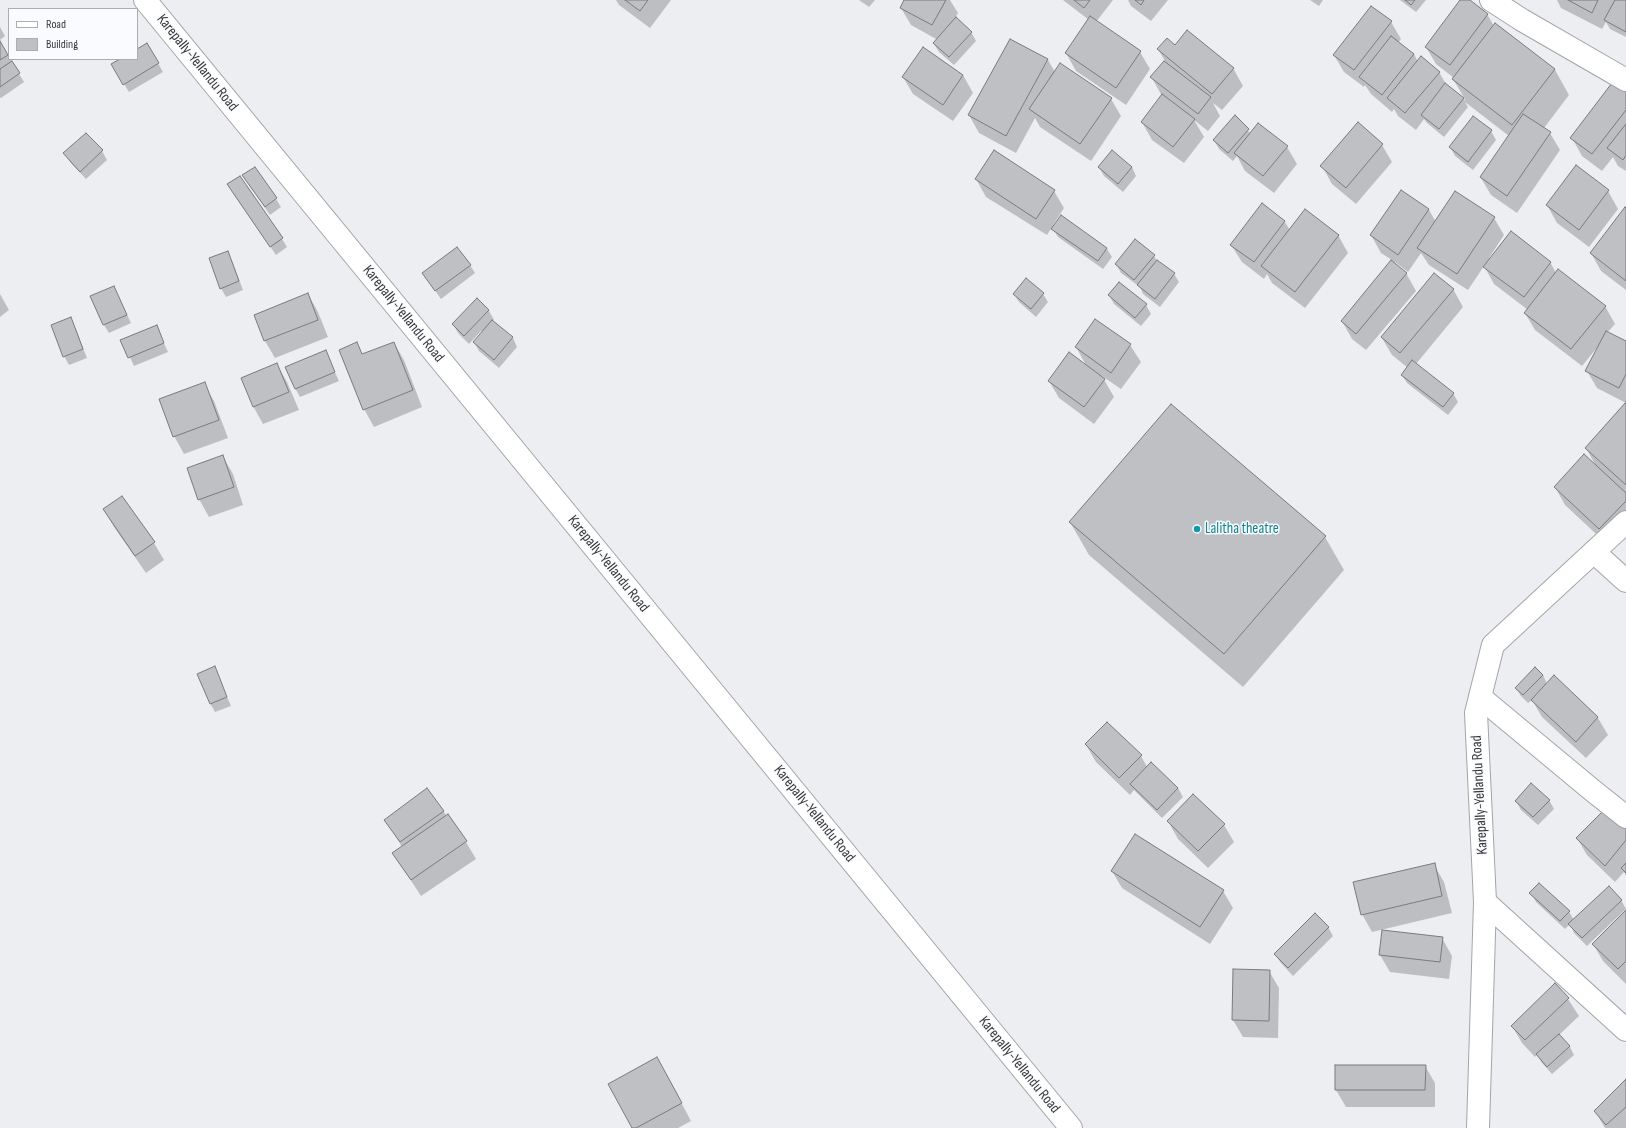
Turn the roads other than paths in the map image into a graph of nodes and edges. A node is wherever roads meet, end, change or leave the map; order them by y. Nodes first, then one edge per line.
1 (145, 0) edge
2 (1491, 0) edge
3 (1626, 80) edge
4 (1626, 522) edge
5 (1594, 552) junction
6 (1626, 581) edge
7 (1480, 697) junction
8 (1626, 817) edge
9 (1485, 902) junction
10 (1626, 1030) edge
11 (1071, 1128) edge
12 (1478, 1128) edge

1 - 11 street, Karepally-Yellandu Road
2 - 3 street
4 - 5 street, Karepally-Yellandu Road
5 - 6 street
5 - 7 street, Karepally-Yellandu Road
7 - 8 street
7 - 9 street, Karepally-Yellandu Road
9 - 10 street
9 - 12 street, Karepally-Yellandu Road

